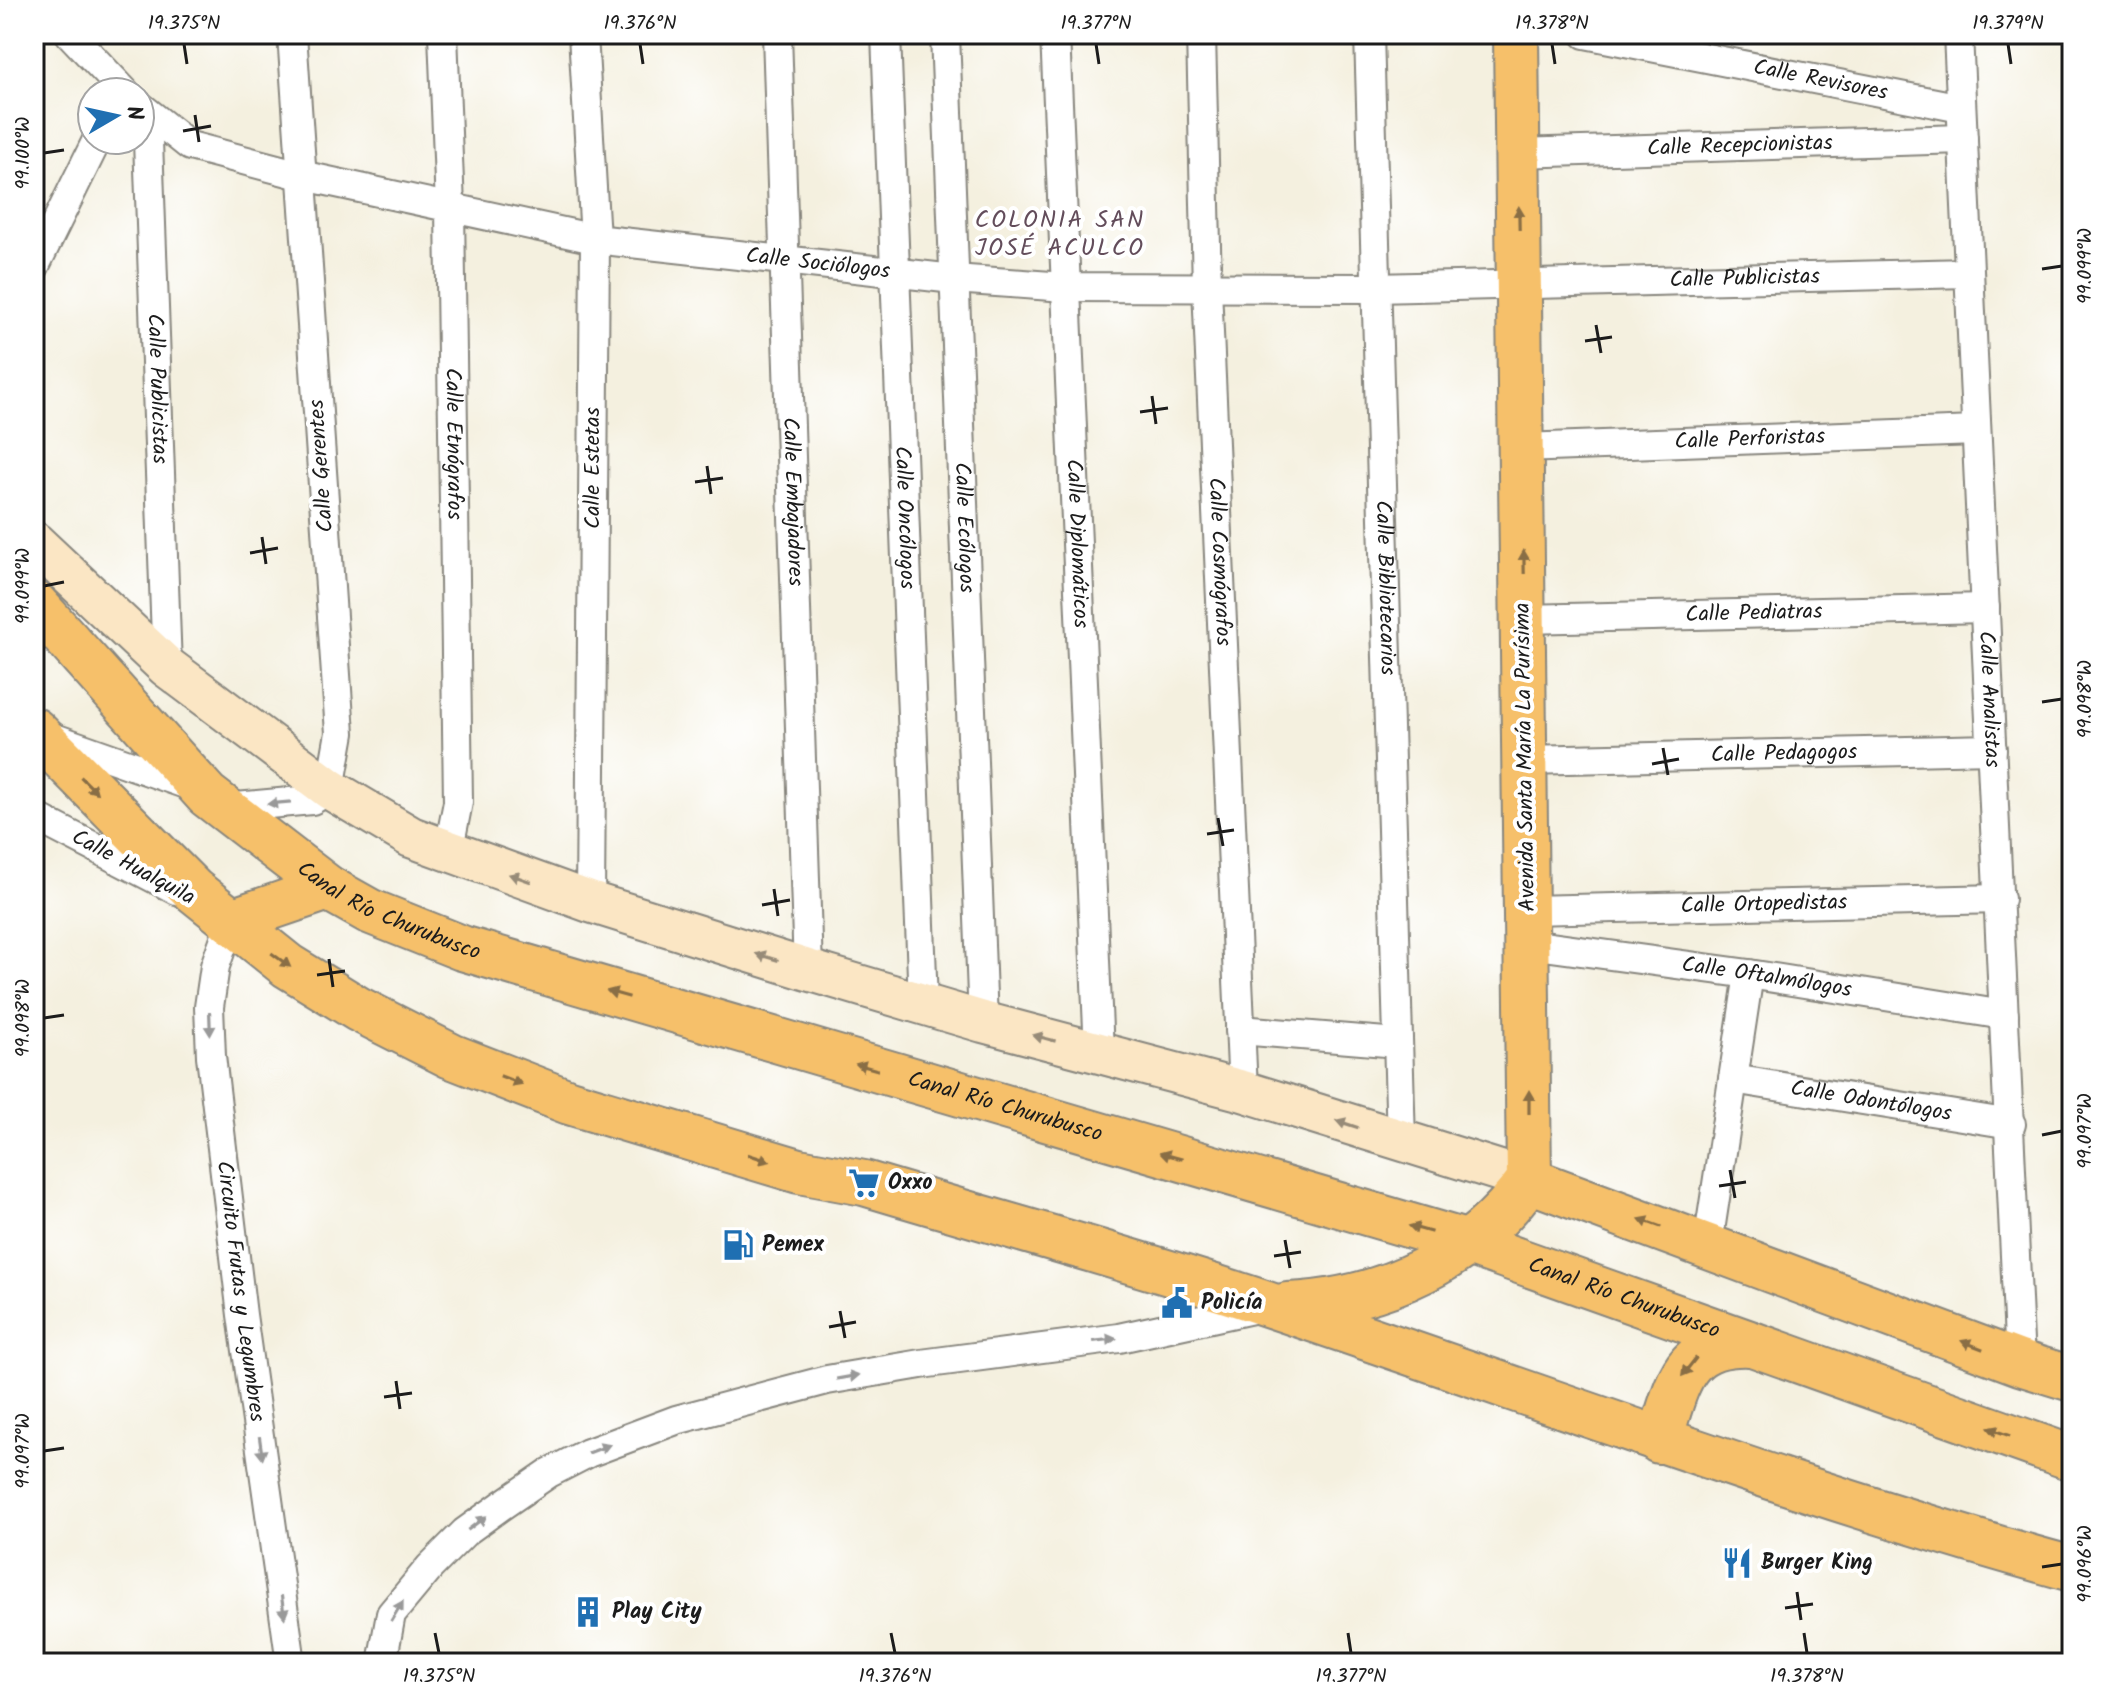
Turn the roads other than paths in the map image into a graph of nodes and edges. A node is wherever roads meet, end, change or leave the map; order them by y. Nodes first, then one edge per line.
1 (70, 34) edge
2 (292, 34) edge
3 (443, 34) edge
4 (583, 34) edge
5 (777, 34) edge
6 (886, 34) edge
7 (945, 34) edge
8 (1055, 34) edge
9 (1201, 34) edge
10 (1369, 34) edge
11 (1516, 34) edge
12 (1585, 34) edge
13 (1958, 34) edge
14 (110, 76) edge
15 (1961, 108) junction
16 (156, 118) edge
17 (1963, 139) junction
18 (1518, 153) junction
19 (89, 156) edge
20 (135, 156) edge
21 (300, 175) junction
22 (450, 207) junction
23 (595, 239) junction
24 (787, 262) junction
25 (34, 268) edge
26 (895, 273) junction
27 (1968, 273) junction
28 (954, 279) junction
29 (1520, 283) junction
30 (1065, 287) junction
31 (1207, 288) junction
32 (1376, 288) junction
33 (1976, 431) junction
34 (1522, 448) junction
35 (34, 542) edge
36 (34, 603) edge
37 (1985, 608) junction
38 (1524, 619) junction
39 (167, 667) junction
40 (35, 731) edge
41 (1992, 749) junction
42 (1526, 760) junction
43 (330, 789) junction
44 (214, 800) junction
45 (34, 816) edge
46 (448, 853) junction
47 (328, 888) junction
48 (2000, 899) junction
49 (590, 902) junction
50 (231, 921) junction
51 (1528, 927) junction
52 (808, 970) junction
53 (1749, 974) junction
54 (923, 1003) junction
55 (2004, 1015) junction
56 (983, 1022) junction
57 (1240, 1030) junction
58 (1398, 1043) junction
59 (1099, 1053) junction
60 (1733, 1079) junction
61 (1243, 1091) junction
62 (2011, 1124) junction
63 (1401, 1142) junction
64 (1529, 1180) junction
65 (1469, 1243) junction
66 (1708, 1244) junction
67 (1271, 1305) junction
68 (1759, 1345) junction
69 (2020, 1363) junction
70 (2072, 1379) edge
71 (1659, 1441) junction
72 (2072, 1458) edge
73 (2072, 1569) edge
74 (291, 1663) edge
75 (382, 1663) edge

1 - 14 street, Calle Sociólogos
2 - 21 street, Calle Gerentes
3 - 22 street, Calle Etnógrafos
4 - 23 street, Calle Estetas
5 - 24 street, Calle Embajadores
6 - 26 street, Calle Oncólogos
7 - 28 street, Calle Ecólogos
8 - 30 street, Calle Diplomáticos
9 - 31 street, Calle Cosmógrafos
10 - 32 street, Calle Bibliotecarios
11 - 18 main road, Avenida Santa María La Purísima
12 - 15 street, Calle Revisores
13 - 15 street, Calle Analistas
15 - 17 street, Calle Analistas
16 - 21 street, Calle Sociólogos
17 - 18 street, Calle Recepcionistas
17 - 27 street, Calle Analistas
29 -> 18 main road, Avenida Santa María La Purísima
19 - 25 street
20 - 39 street, Calle Publicistas
21 - 22 street, Calle Sociólogos
21 - 43 street, Calle Gerentes
22 - 23 street, Calle Sociólogos
22 - 46 street, Calle Etnógrafos
23 - 24 street, Calle Sociólogos
23 - 49 street, Calle Estetas
24 - 26 street, Calle Sociólogos
24 - 52 street, Calle Embajadores
26 - 28 street, Calle Sociólogos
26 - 54 street, Calle Oncólogos
27 - 29 street, Calle Publicistas
27 - 33 street, Calle Analistas
28 - 30 street, Calle Sociólogos
28 - 56 street, Calle Ecólogos
29 - 32 street, Calle Sociólogos
29 - 34 main road, Avenida Santa María La Purísima
30 - 31 street, Calle Sociólogos
30 - 59 street, Calle Diplomáticos
31 - 32 street, Calle Sociólogos
31 - 57 street, Calle Cosmógrafos
32 - 58 street, Calle Bibliotecarios
33 - 34 street, Calle Perforistas
33 - 37 street, Calle Analistas
38 -> 34 main road, Avenida Santa María La Purísima
35 - 39 street
36 - 44 main road, Canal Río Churubusco
37 - 38 street, Calle Pediatras
37 - 41 street, Calle Analistas
38 - 42 main road, Avenida Santa María La Purísima
39 - 43 street
40 - 44 street
40 -> 50 main road
41 - 42 street, Calle Pedagogos
41 - 48 street, Calle Analistas
42 - 51 main road, Avenida Santa María La Purísima
43 -> 44 street
43 - 46 street
44 - 47 main road, Canal Río Churubusco
45 - 50 street, Calle Hualquila
49 -> 46 street
47 - 50 main road
65 -> 47 main road, Canal Río Churubusco
48 - 51 street, Calle Ortopedistas
48 - 55 street, Calle Analistas
52 -> 49 street
50 -> 67 main road
50 -> 74 street, Circuito Frutas y Legumbres
51 - 53 street, Calle Oftalmólogos
64 -> 51 main road, Avenida Santa María La Purísima
52 - 54 street
53 - 55 street, Calle Oftalmólogos
53 - 60 street
54 - 56 street
55 - 62 street, Calle Analistas
59 -> 56 street
57 - 58 street
57 - 61 street, Calle Cosmógrafos
58 - 63 street, Calle Bibliotecarios
59 - 61 street
60 - 62 street, Calle Odontólogos
60 - 66 street
63 -> 61 street
62 - 69 street, Calle Analistas
63 - 64 street
64 - 65 main road
66 -> 64 main road
65 - 67 main road
65 - 68 main road, Canal Río Churubusco
69 -> 66 main road
67 - 71 main road
75 -> 67 street
68 -> 71 main road
72 -> 68 main road, Canal Río Churubusco
69 - 70 main road
71 - 73 main road

